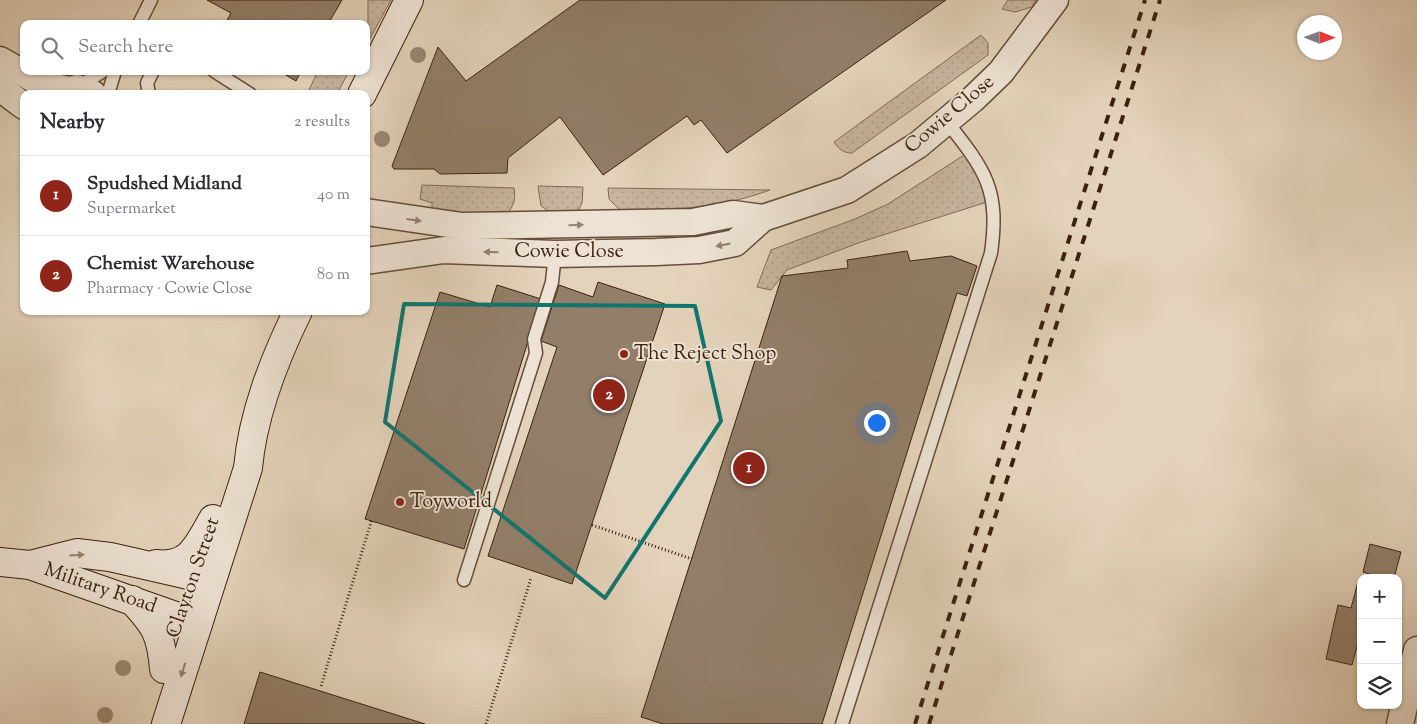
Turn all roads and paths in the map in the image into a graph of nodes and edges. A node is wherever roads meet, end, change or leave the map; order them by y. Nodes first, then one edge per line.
1 (151, 0) edge
2 (409, 0) edge
3 (1055, 0) edge
4 (141, 20) edge
5 (0, 60) edge
6 (20, 71) edge
7 (28, 75) edge
8 (97, 75) edge
9 (114, 75) edge
10 (151, 75) edge
11 (220, 75) edge
12 (0, 88) edge
13 (69, 90) edge
14 (74, 90) edge
15 (109, 90) edge
16 (148, 90) edge
17 (244, 90) edge
18 (364, 90) edge
19 (20, 103) edge
20 (947, 122) junction
21 (370, 213) edge
22 (762, 218) junction
23 (555, 254) junction
24 (370, 260) edge
25 (280, 315) edge
26 (296, 315) edge
27 (278, 351) junction
28 (251, 435) junction
29 (214, 519) junction
30 (372, 519) dead end
31 (592, 525) dead end
32 (692, 559) dead end
33 (129, 561) junction
34 (0, 562) edge
35 (30, 564) junction
36 (203, 578) junction
37 (531, 578) dead end
38 (464, 580) dead end
39 (131, 599) junction
40 (189, 620) junction
41 (1417, 650) edge
42 (164, 669) junction
43 (321, 686) dead end
44 (146, 724) edge
45 (166, 724) edge
46 (486, 724) edge
47 (842, 724) edge
48 (1400, 724) edge

1 - 4 lane
2 - 18 main road
3 - 20 street, Cowie Close
5 - 6 street
7 - 13 street
8 - 14 lane
9 - 15 lane
10 - 16 lane
11 - 17 lane
12 - 19 street
20 - 22 street, Cowie Close
20 - 47 lane
21 -> 22 street, Cowie Close
22 -> 23 street, Cowie Close
23 -> 24 street, Cowie Close
23 - 38 lane
25 - 27 main road, Clayton Street
26 - 27 main road, Clayton Street
27 - 28 main road, Clayton Street
28 - 29 main road, Clayton Street
28 - 36 main road, Clayton Street
29 - 33 main road
29 - 36 main road, Clayton Street
30 - 43 path
31 - 32 path
35 -> 33 main road, Military Road
33 - 36 main road, Military Road
34 - 35 main road, Military Road
35 - 39 main road, Military Road
36 - 40 main road, Clayton Street
37 - 46 path
39 - 40 main road, Military Road
39 - 42 main road
40 - 42 main road, Clayton Street
40 -> 45 main road, Clayton Street
41 - 48 street
42 - 44 main road, Clayton Street

